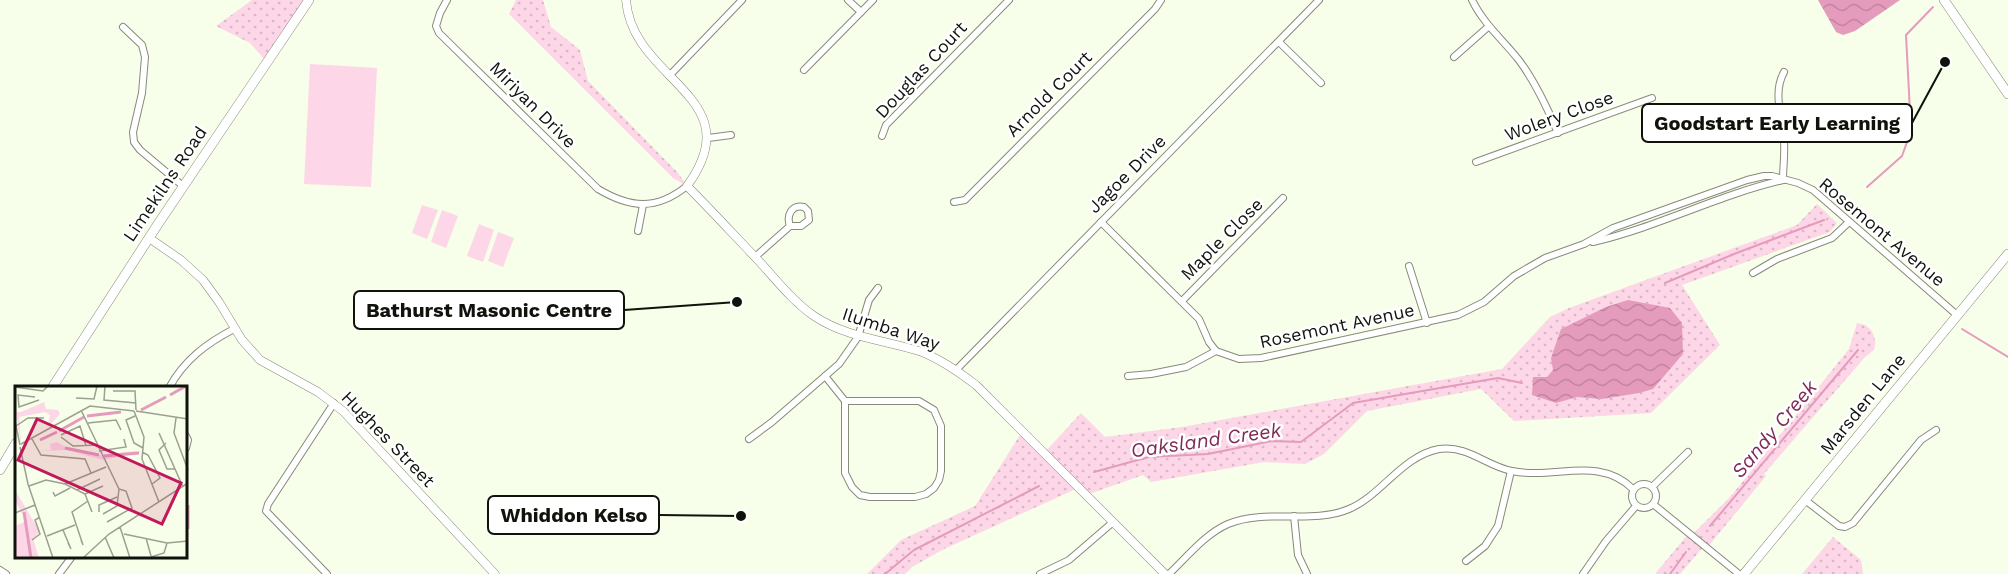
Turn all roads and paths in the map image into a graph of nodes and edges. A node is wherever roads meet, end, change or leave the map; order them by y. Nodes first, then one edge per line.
1 (309, 0) edge
2 (447, 0) edge
3 (626, 0) edge
4 (742, 0) edge
5 (848, 0) edge
6 (873, 0) edge
7 (1009, 0) edge
8 (1161, 0) edge
9 (1319, 0) edge
10 (1472, 0) edge
11 (1944, 0) edge
12 (861, 12) junction
13 (123, 27) dead end
14 (1488, 27) junction
15 (1279, 42) junction
16 (1454, 57) dead end
17 (804, 70) dead end
18 (1784, 72) dead end
19 (670, 75) junction
20 (1321, 83) dead end
21 (2008, 94) edge
22 (1652, 98) dead end
23 (1558, 133) junction
24 (731, 135) dead end
25 (882, 136) dead end
26 (708, 138) junction
27 (1476, 162) dead end
28 (1783, 180) junction
29 (183, 186) junction
30 (687, 186) junction
31 (1283, 198) dead end
32 (954, 202) dead end
33 (643, 205) junction
34 (1101, 222) junction
35 (1849, 222) junction
36 (790, 226) dead end
37 (638, 231) dead end
38 (149, 238) junction
39 (2008, 254) edge
40 (755, 257) junction
41 (1409, 266) dead end
42 (1753, 273) dead end
43 (878, 288) dead end
44 (1182, 301) junction
45 (1957, 315) junction
46 (1427, 323) junction
47 (234, 329) junction
48 (858, 337) junction
49 (1216, 351) junction
50 (956, 370) junction
51 (825, 376) junction
52 (1128, 376) dead end
53 (53, 386) edge
54 (170, 386) edge
55 (845, 401) junction
56 (334, 403) junction
57 (1936, 430) dead end
58 (749, 439) dead end
59 (15, 445) edge
60 (1688, 452) dead end
61 (0, 470) edge
62 (1511, 471) junction
63 (1652, 487) junction
64 (1633, 489) junction
65 (1805, 500) junction
66 (1653, 504) junction
67 (1636, 506) junction
68 (1294, 516) junction
69 (1112, 523) junction
70 (69, 559) edge
71 (1466, 561) dead end
72 (0, 570) edge
73 (6, 574) edge
74 (59, 574) edge
75 (327, 574) edge
76 (495, 574) edge
77 (1040, 574) edge
78 (1165, 574) edge
79 (1169, 574) edge
80 (1307, 574) edge
81 (1583, 574) edge
82 (1738, 574) edge
83 (1744, 574) edge

1 - 29 main road, Limekilns Road
2 - 33 street, Miriyan Drive
3 - 19 street
4 - 19 street
5 - 12 street
6 - 12 street
7 - 25 street, Douglas Court
8 - 32 street, Arnold Court
9 - 15 street, Jagoe Drive
10 - 14 street
11 - 21 main road
12 - 17 street
13 - 29 street
14 - 16 street
14 - 23 street
15 - 20 street
15 - 34 street, Jagoe Drive
18 - 28 street
19 - 26 street
22 - 23 street, Wolery Close
23 - 27 street, Wolery Close
24 - 26 street
26 - 30 street
28 - 35 street, Rosemont Avenue
28 - 46 street, Rosemont Avenue
29 - 38 main road, Limekilns Road
30 - 33 street
30 - 40 street, Ilumba Way
31 - 44 street, Maple Close
33 - 37 street
34 - 44 street
34 - 50 street, Jagoe Drive
35 - 42 street
35 - 45 street, Rosemont Avenue
36 - 40 street
38 - 47 street, Hughes Street
38 - 53 main road, Limekilns Road
39 - 45 main road, Marsden Lane
40 - 48 street, Ilumba Way
41 - 46 street
43 - 48 street
44 - 49 street
45 - 65 main road, Marsden Lane
46 - 49 street, Rosemont Avenue
47 - 54 street
47 - 56 street, Hughes Street
48 - 50 street, Ilumba Way
48 - 51 street
49 - 52 street
50 - 69 street, Ilumba Way
51 - 55 street
51 - 58 street
55 - 55 street
56 - 75 street
56 - 76 street, Hughes Street
57 - 65 street
59 - 61 main road
60 - 63 street
62 - 64 street
62 - 68 street
62 - 71 street
63 - 64 street
63 - 66 street
64 - 67 street
65 - 83 main road, Marsden Lane
66 - 67 street
66 - 82 street
67 - 81 street
68 - 79 street
68 - 80 street
69 - 77 street
69 - 78 street, Ilumba Way
70 - 74 street
72 - 73 street

